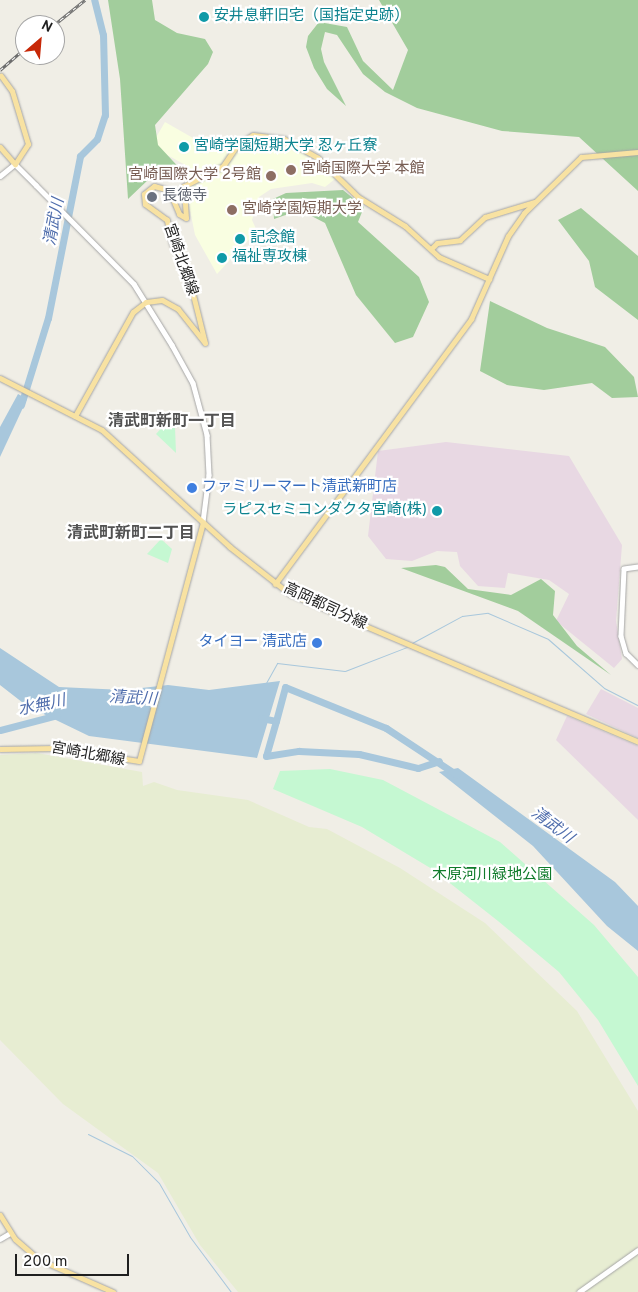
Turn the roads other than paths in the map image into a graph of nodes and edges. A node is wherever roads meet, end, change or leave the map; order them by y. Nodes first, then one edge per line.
1 (1, 76) dead end
2 (0, 147) edge
3 (638, 152) edge
4 (15, 164) junction
5 (0, 176) edge
6 (534, 202) junction
7 (431, 249) junction
8 (489, 279) junction
9 (146, 302) junction
10 (0, 378) edge
11 (75, 416) junction
12 (202, 522) junction
13 (638, 567) edge
14 (275, 584) junction
15 (638, 664) edge
16 (638, 742) edge
17 (0, 749) edge
18 (0, 1215) edge
19 (10, 1233) junction
20 (0, 1239) edge
21 (638, 1250) edge
22 (113, 1292) edge
23 (579, 1292) edge

1 - 4 main road
2 - 4 main road
3 - 6 main road
4 - 5 street
4 - 9 street
6 - 7 main road
6 - 8 main road
7 - 8 main road, 宮崎北郷線
7 - 9 main road, 宮崎北郷線
8 - 14 main road
9 - 11 main road
9 - 12 street
10 - 11 main road, 高岡都司分線
11 - 12 main road, 高岡都司分線
12 - 14 main road, 高岡都司分線
12 - 17 main road, 宮崎北郷線
13 - 15 street
14 - 16 main road, 高岡都司分線
18 - 19 main road
19 - 20 street
19 - 22 main road
21 - 23 street

